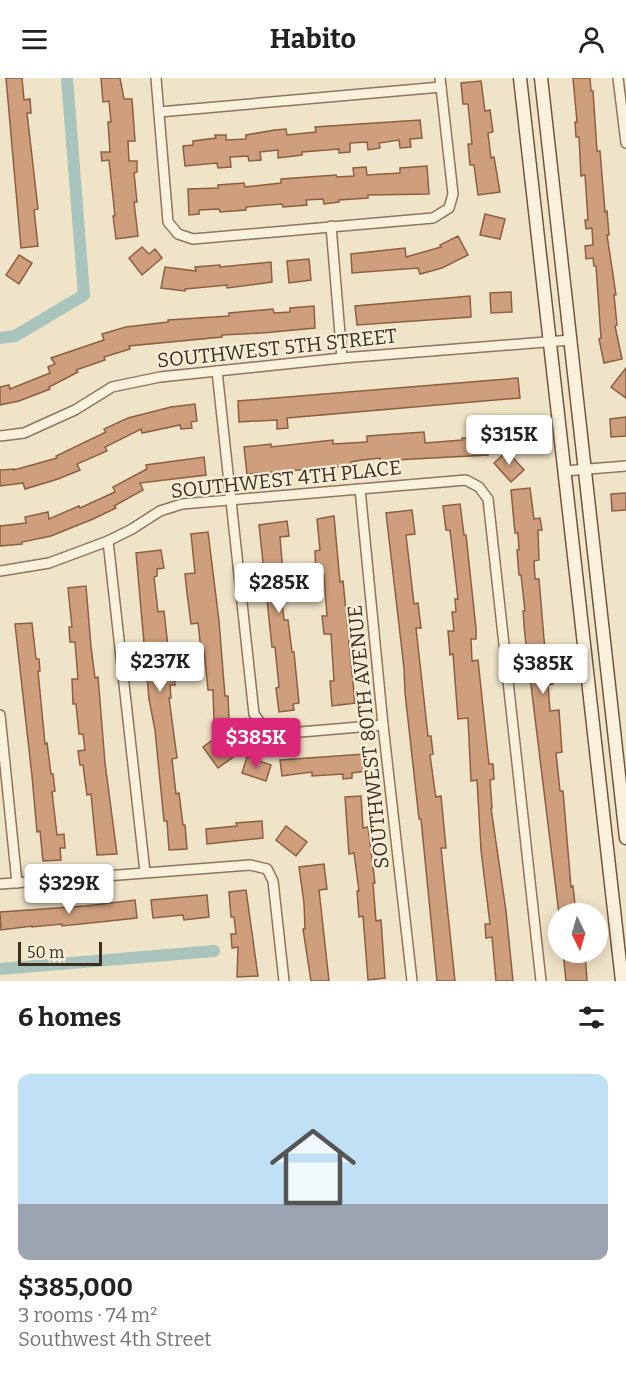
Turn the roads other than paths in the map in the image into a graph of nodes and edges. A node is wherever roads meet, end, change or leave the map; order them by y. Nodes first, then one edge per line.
1 (156, 78) edge
2 (520, 78) edge
3 (542, 78) edge
4 (618, 78) edge
5 (440, 83) edge
6 (159, 112) junction
7 (626, 141) edge
8 (331, 226) junction
9 (571, 340) junction
10 (550, 342) junction
11 (342, 358) junction
12 (217, 371) junction
13 (0, 436) edge
14 (626, 466) edge
15 (585, 470) junction
16 (564, 471) junction
17 (360, 489) junction
18 (232, 500) junction
19 (108, 541) junction
20 (0, 571) edge
21 (0, 715) edge
22 (383, 725) junction
23 (626, 838) edge
24 (145, 872) junction
25 (17, 882) junction
26 (0, 884) edge
27 (284, 981) edge
28 (412, 981) edge
29 (541, 981) edge
30 (622, 981) edge

1 - 6 street
2 - 10 street
3 - 9 street
4 - 7 street
5 - 6 street
5 - 8 street
6 - 8 street
8 - 11 street
9 - 10 street, SOUTHWEST 5TH STREET
9 - 15 street
10 - 11 street, SOUTHWEST 5TH STREET
10 - 16 street
11 - 12 street, SOUTHWEST 5TH STREET
12 - 13 street, SOUTHWEST 5TH STREET
12 - 18 street
14 - 15 street
15 - 16 street
15 - 23 street
16 - 30 street
17 - 18 street, SOUTHWEST 4TH PLACE
17 - 22 street, SOUTHWEST 80TH AVENUE
17 - 29 street, SOUTHWEST 4TH PLACE
18 - 19 street, SOUTHWEST 4TH PLACE
18 - 22 street
19 - 20 street, SOUTHWEST 4TH PLACE
19 - 24 street
21 - 25 street
22 - 28 street, SOUTHWEST 80TH AVENUE
24 - 25 street
24 - 27 street
25 - 26 street

